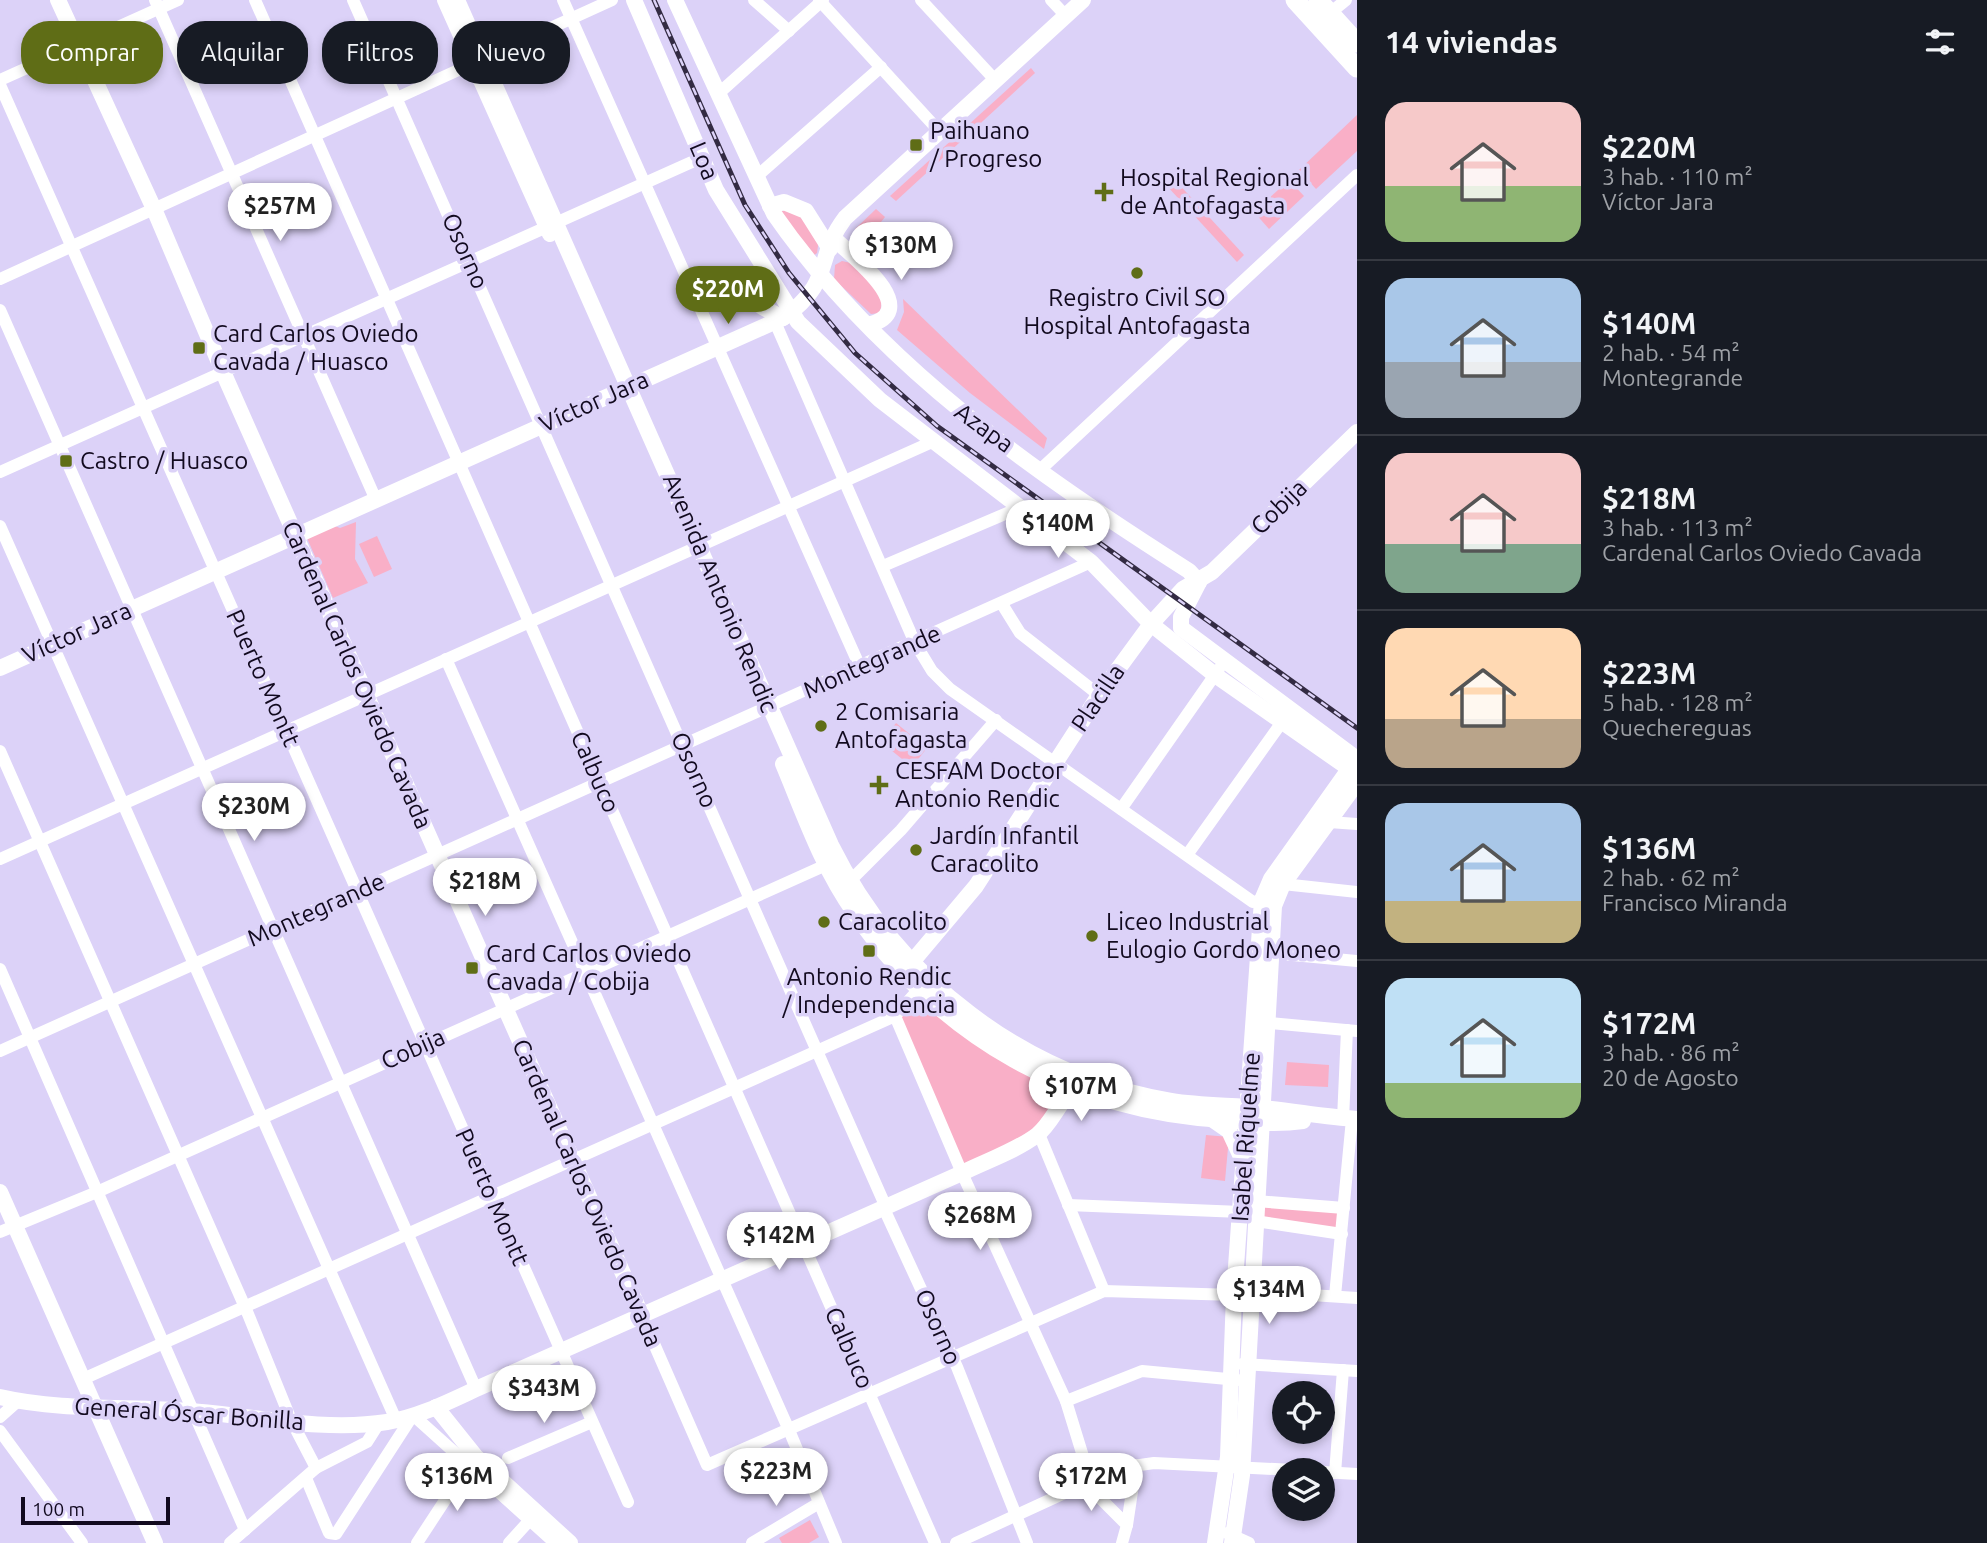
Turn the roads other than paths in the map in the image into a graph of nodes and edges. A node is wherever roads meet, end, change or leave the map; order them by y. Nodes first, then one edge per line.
1 (58, 0) edge
2 (178, 0) edge
3 (255, 0) edge
4 (353, 0) edge
5 (444, 0) edge
6 (457, 0) edge
7 (563, 0) edge
8 (612, 0) edge
9 (634, 0) edge
10 (676, 0) edge
11 (754, 0) edge
12 (921, 0) edge
13 (1051, 0) edge
14 (1083, 0) edge
15 (1295, 0) edge
16 (1346, 0) edge
17 (821, 1) edge
18 (157, 4) edge
19 (1324, 7) edge
20 (1066, 16) junction
21 (571, 19) junction
22 (67, 21) edge
23 (124, 21) edge
24 (456, 21) edge
25 (464, 21) edge
26 (567, 21) edge
27 (789, 31) junction
28 (1357, 43) edge
29 (881, 67) junction
30 (1357, 68) edge
31 (21, 72) edge
32 (452, 73) edge
33 (996, 81) junction
34 (0, 82) edge
35 (95, 84) edge
36 (488, 84) edge
37 (718, 94) junction
38 (397, 98) junction
39 (939, 131) junction
40 (315, 136) junction
41 (703, 157) junction
42 (231, 173) junction
43 (1357, 175) edge
44 (756, 177) junction
45 (645, 183) junction
46 (770, 206) junction
47 (154, 209) junction
48 (551, 225) junction
49 (832, 243) junction
50 (72, 246) junction
51 (470, 261) junction
52 (822, 274) junction
53 (0, 279) edge
54 (387, 299) junction
55 (0, 310) edge
56 (783, 318) junction
57 (868, 325) junction
58 (304, 336) junction
59 (719, 347) junction
60 (223, 372) junction
61 (625, 388) junction
62 (143, 408) junction
63 (542, 425) junction
64 (1357, 432) edge
65 (932, 442) junction
66 (60, 445) junction
67 (459, 463) junction
68 (1041, 469) junction
69 (0, 472) edge
70 (845, 481) junction
71 (376, 500) junction
72 (790, 505) junction
73 (1018, 508) junction
74 (0, 526) edge
75 (296, 536) junction
76 (696, 547) junction
77 (1091, 562) junction
78 (883, 566) junction
79 (216, 571) junction
80 (1199, 582) junction
81 (612, 585) junction
82 (1002, 604) junction
83 (132, 609) junction
84 (529, 622) junction
85 (1151, 624) junction
86 (915, 643) junction
87 (52, 644) junction
88 (446, 659) junction
89 (1226, 661) junction
90 (860, 667) junction
91 (0, 668) edge
92 (1215, 675) junction
93 (366, 695) junction
94 (1099, 695) junction
95 (765, 709) junction
96 (996, 720) junction
97 (1282, 722) junction
98 (286, 731) junction
99 (683, 746) junction
100 (0, 751) edge
101 (1055, 763) junction
102 (1355, 765) edge
103 (202, 768) junction
104 (600, 783) junction
105 (1357, 783) edge
106 (123, 804) junction
107 (1121, 809) junction
108 (518, 820) junction
109 (1329, 822) junction
110 (1357, 824) edge
111 (40, 841) junction
112 (1187, 855) junction
113 (438, 856) junction
114 (0, 859) edge
115 (826, 865) junction
116 (848, 878) junction
117 (1283, 884) junction
118 (357, 891) junction
119 (1357, 892) edge
120 (750, 897) junction
121 (1262, 900) junction
122 (273, 929) junction
123 (667, 934) junction
124 (1271, 953) junction
125 (1357, 961) edge
126 (912, 962) junction
127 (193, 964) junction
128 (0, 969) edge
129 (585, 971) junction
130 (919, 989) junction
131 (111, 1002) junction
132 (505, 1007) junction
133 (895, 1016) junction
134 (1260, 1022) junction
135 (1352, 1030) edge
136 (30, 1038) junction
137 (425, 1044) junction
138 (817, 1050) junction
139 (0, 1051) edge
140 (341, 1082) junction
141 (1104, 1084) junction
142 (734, 1087) junction
143 (1073, 1089) junction
144 (1350, 1096) edge
145 (1091, 1097) junction
146 (1254, 1115) junction
147 (261, 1117) junction
148 (1053, 1118) junction
149 (1351, 1119) edge
150 (1213, 1120) junction
151 (653, 1123) junction
152 (1039, 1134) junction
153 (178, 1155) junction
154 (573, 1159) junction
155 (1243, 1162) junction
156 (962, 1173) junction
157 (0, 1192) edge
158 (97, 1192) junction
159 (492, 1196) junction
160 (1256, 1201) junction
161 (886, 1205) junction
162 (1068, 1205) junction
163 (1348, 1215) edge
164 (1248, 1216) junction
165 (7, 1229) edge
166 (408, 1233) junction
167 (1342, 1234) junction
168 (802, 1242) junction
169 (328, 1269) junction
170 (722, 1278) junction
171 (1104, 1291) junction
172 (1253, 1291) junction
173 (1234, 1295) junction
174 (1335, 1296) junction
175 (1357, 1298) edge
176 (245, 1306) junction
177 (641, 1314) junction
178 (1031, 1324) junction
179 (163, 1343) junction
180 (561, 1351) junction
181 (953, 1359) junction
182 (1343, 1370) junction
183 (1357, 1371) edge
184 (1239, 1372) junction
185 (83, 1379) junction
186 (476, 1389) junction
187 (870, 1395) junction
188 (0, 1397) edge
189 (18, 1401) junction
190 (1066, 1401) junction
191 (94, 1405) junction
192 (436, 1407) junction
193 (192, 1411) junction
194 (413, 1415) junction
195 (0, 1417) edge
196 (291, 1420) junction
197 (396, 1420) junction
198 (592, 1422) junction
199 (379, 1423) junction
200 (789, 1430) junction
201 (0, 1431) edge
202 (508, 1458) dead end
203 (1331, 1458) edge
204 (468, 1465) junction
205 (1136, 1465) junction
206 (1235, 1466) junction
207 (316, 1468) junction
208 (1272, 1469) edge
209 (1335, 1472) edge
210 (1357, 1474) edge
211 (306, 1478) junction
212 (1090, 1479) junction
213 (628, 1502) dead end
214 (819, 1503) junction
215 (1013, 1515) junction
216 (529, 1521) junction
217 (1127, 1525) junction
218 (244, 1530) junction
219 (1217, 1536) edge
220 (1233, 1540) edge
221 (82, 1543) edge
222 (155, 1543) edge
223 (230, 1543) edge
224 (417, 1543) edge
225 (509, 1543) edge
226 (555, 1543) edge
227 (570, 1543) edge
228 (752, 1543) edge
229 (836, 1543) edge
230 (935, 1543) edge
231 (956, 1543) edge
232 (1027, 1543) edge
233 (1122, 1543) edge
234 (1249, 1543) edge

1 - 22 street, Cardenal Carlos Oviedo Cavada
2 - 18 street
3 - 40 street, Calbuco
4 - 38 street, Osorno
5 - 24 street, Avenida Antonio Rendic
6 - 25 street, Avenida Antonio Rendic
7 - 21 street
8 - 21 street
9 - 41 street, Loa
10 - 37 street, Azapa
11 - 27 street
12 - 33 street
13 - 20 street
14 - 20 street, Víctor Jara
15 - 30 main road
16 - 19 street
17 - 27 street
17 - 29 street
18 - 23 street
18 - 42 street
19 - 28 main road
20 - 33 street, Víctor Jara
21 - 26 street
21 - 45 street
27 - 37 street
29 - 39 street
29 - 44 street
31 - 34 street
32 - 38 street
33 - 39 street, Víctor Jara
34 - 50 street, Puerto Montt
35 - 47 street, Cardenal Carlos Oviedo Cavada
36 - 48 street, Avenida Antonio Rendic
37 - 44 street, Azapa
38 - 40 street
38 - 51 street, Osorno
39 - 49 street, Víctor Jara
40 - 42 street
40 - 54 street, Calbuco
41 - 45 street
41 - 56 street, Loa
42 - 47 street
42 - 58 street
43 - 68 street
44 - 46 street, Azapa
45 - 48 street
45 - 59 street
46 - 49 street
46 - 52 street, Azapa
47 - 50 street
47 - 60 street, Cardenal Carlos Oviedo Cavada
48 - 51 street
48 - 61 street, Avenida Antonio Rendic
49 - 52 street, Víctor Jara
49 - 57 street
50 - 53 street
50 - 62 street, Puerto Montt
51 - 54 street
51 - 63 street, Osorno
52 - 56 street, Víctor Jara
52 - 57 street, Azapa
54 - 58 street
54 - 67 street, Calbuco
55 - 66 street
56 - 59 street, Víctor Jara
56 - 65 street, Azapa
56 - 70 street
57 - 68 street, Azapa
58 - 60 street
58 - 71 street
59 - 61 street, Víctor Jara
59 - 72 street
60 - 62 street
60 - 75 street, Cardenal Carlos Oviedo Cavada
61 - 63 street, Víctor Jara
61 - 76 street, Avenida Antonio Rendic
62 - 66 street
62 - 79 street, Puerto Montt
63 - 67 street, Víctor Jara
63 - 81 street, Osorno
64 - 80 street, Cobija
65 - 70 street
65 - 73 street, Azapa
66 - 69 street
66 - 83 street
67 - 71 street, Víctor Jara
67 - 84 street, Calbuco
68 - 80 street, Azapa
70 - 72 street
70 - 78 street
71 - 75 street, Víctor Jara
72 - 76 street
72 - 90 street
73 - 77 street, Azapa
73 - 78 street
74 - 87 street
75 - 79 street, Víctor Jara
75 - 93 street, Cardenal Carlos Oviedo Cavada
76 - 81 street
76 - 95 street, Avenida Antonio Rendic
77 - 82 street, Montegrande
77 - 85 street, Azapa
78 - 86 street
79 - 83 street, Víctor Jara
79 - 98 street, Puerto Montt
80 - 85 street, Placilla
80 - 89 street
81 - 84 street
81 - 99 street, Osorno
82 - 86 street, Montegrande
82 - 94 street
83 - 87 street, Víctor Jara
83 - 103 street
84 - 88 street
84 - 104 street, Calbuco
85 - 92 street, Azapa
85 - 94 street, Placilla
86 - 90 street, Montegrande
86 - 96 street
87 - 91 street, Víctor Jara
87 - 106 street
88 - 93 street
88 - 108 street
89 - 92 street
89 - 102 street
90 - 95 street, Montegrande
92 - 97 street, Azapa
92 - 107 street
93 - 98 street
93 - 113 street, Cardenal Carlos Oviedo Cavada
94 - 101 street, Placilla
95 - 99 street, Montegrande
95 - 115 street, Avenida Antonio Rendic
95 - 116 street, Avenida Antonio Rendic
96 - 101 street
96 - 116 street
97 - 102 street, Azapa
97 - 112 street
98 - 103 street
98 - 118 street, Puerto Montt
99 - 104 street, Montegrande
99 - 120 street, Osorno
100 - 111 street
101 - 107 street
101 - 126 street, Placilla
102 - 121 street, Isabel Riquelme
103 - 106 street
103 - 122 street
104 - 108 street, Montegrande
104 - 123 street, Calbuco
105 - 109 street, Isabel Riquelme
106 - 111 street
106 - 127 street
107 - 112 street
108 - 113 street, Montegrande
108 - 129 street
109 - 110 street
109 - 117 street, Isabel Riquelme
111 - 114 street
111 - 131 street
112 - 121 street
113 - 118 street, Montegrande
113 - 132 street, Cardenal Carlos Oviedo Cavada
115 - 120 street, Cobija
115 - 130 street, Avenida Antonio Rendic
116 - 126 street, Avenida Antonio Rendic
117 - 119 street
117 - 121 street
117 - 124 street, Isabel Riquelme
118 - 122 street, Montegrande
118 - 137 street, Puerto Montt
120 - 123 street, Cobija
120 - 138 street, Osorno
121 - 134 street, Isabel Riquelme
122 - 127 street, Montegrande
122 - 140 street
123 - 129 street, Cobija
123 - 142 street, Calbuco
124 - 125 street
124 - 134 street, Isabel Riquelme
126 - 141 street, Avenida Antonio Rendic
127 - 131 street, Montegrande
127 - 147 street
128 - 136 street
129 - 132 street, Cobija
129 - 151 street
130 - 133 street
130 - 143 street, Avenida Antonio Rendic
131 - 136 street, Montegrande
131 - 153 street
132 - 137 street, Cobija
132 - 154 street, Cardenal Carlos Oviedo Cavada
133 - 138 street
133 - 156 street
134 - 135 street
134 - 146 street, Isabel Riquelme
135 - 144 street
136 - 139 street, Montegrande
136 - 158 street
137 - 140 street, Cobija
137 - 159 street, Puerto Montt
138 - 142 street
138 - 161 street, Osorno
140 - 147 street, Cobija
140 - 166 street
141 - 143 street, Avenida Antonio Rendic
141 - 146 street, Avenida Antonio Rendic
142 - 151 street
142 - 168 street, Calbuco
143 - 145 street, Avenida Antonio Rendic
143 - 148 street
144 - 149 street
145 - 148 street
145 - 150 street, Avenida Antonio Rendic
146 - 149 street, Avenida Antonio Rendic
146 - 150 street, Avenida Antonio Rendic
146 - 155 street, Isabel Riquelme
146 - 160 street, Isabel Riquelme
147 - 153 street, Cobija
147 - 169 street
148 - 152 street
149 - 163 street
150 - 155 street
151 - 154 street
151 - 170 street
152 - 156 street, General Óscar Bonilla
152 - 162 street
153 - 158 street, Cobija
153 - 176 street
154 - 159 street
154 - 177 street, Cardenal Carlos Oviedo Cavada
155 - 164 street, Isabel Riquelme
156 - 161 street, General Óscar Bonilla
156 - 178 street
157 - 165 street
158 - 165 street, Cobija
158 - 179 street
159 - 166 street
159 - 180 street, Puerto Montt
160 - 163 street
160 - 164 street, Isabel Riquelme
161 - 168 street, General Óscar Bonilla
161 - 181 street, Osorno
162 - 164 street
162 - 171 street
163 - 167 street
164 - 167 street
164 - 172 street, Isabel Riquelme
164 - 173 street, Isabel Riquelme
165 - 185 street
166 - 169 street
166 - 186 street
167 - 174 street
168 - 170 street, General Óscar Bonilla
168 - 187 street, Calbuco
169 - 176 street
169 - 197 street
170 - 177 street, General Óscar Bonilla
170 - 200 street
171 - 173 street
171 - 178 street
172 - 174 street
172 - 184 street, Isabel Riquelme
173 - 184 street, Isabel Riquelme
174 - 175 street
176 - 179 street
176 - 196 street
177 - 180 street, General Óscar Bonilla
177 - 200 street, Cardenal Carlos Oviedo Cavada
178 - 181 street
178 - 190 street
179 - 185 street
179 - 193 street
180 - 186 street, General Óscar Bonilla
180 - 198 street, Puerto Montt
181 - 187 street
181 - 215 street, Osorno
182 - 183 street
182 - 184 street
182 - 203 street
184 - 190 street
184 - 206 street, Isabel Riquelme
185 - 191 street
186 - 192 street, General Óscar Bonilla
187 - 200 street
187 - 230 street, Calbuco
188 - 189 street, General Óscar Bonilla
189 - 191 street, General Óscar Bonilla
189 - 195 street
190 - 212 street
191 - 193 street, General Óscar Bonilla
191 - 222 street
192 - 194 street, General Óscar Bonilla
192 - 227 street
193 - 196 street, General Óscar Bonilla
193 - 218 street
194 - 197 street, General Óscar Bonilla
194 - 204 street
194 - 211 street
196 - 199 street, General Óscar Bonilla
196 - 207 street
197 - 199 street, General Óscar Bonilla
198 - 202 street
198 - 213 street, Puerto Montt
199 - 207 street
200 - 214 street
201 - 221 street
204 - 216 street
204 - 224 street
205 - 206 street
205 - 212 street
205 - 217 street
206 - 208 street
206 - 219 street, Isabel Riquelme
206 - 220 street, Isabel Riquelme
207 - 211 street
209 - 210 street
211 - 218 street
212 - 215 street
212 - 217 street
214 - 228 street
214 - 229 street
215 - 231 street
215 - 232 street, Osorno
216 - 225 street
216 - 226 street
217 - 233 street
218 - 223 street
219 - 220 street
220 - 234 street

